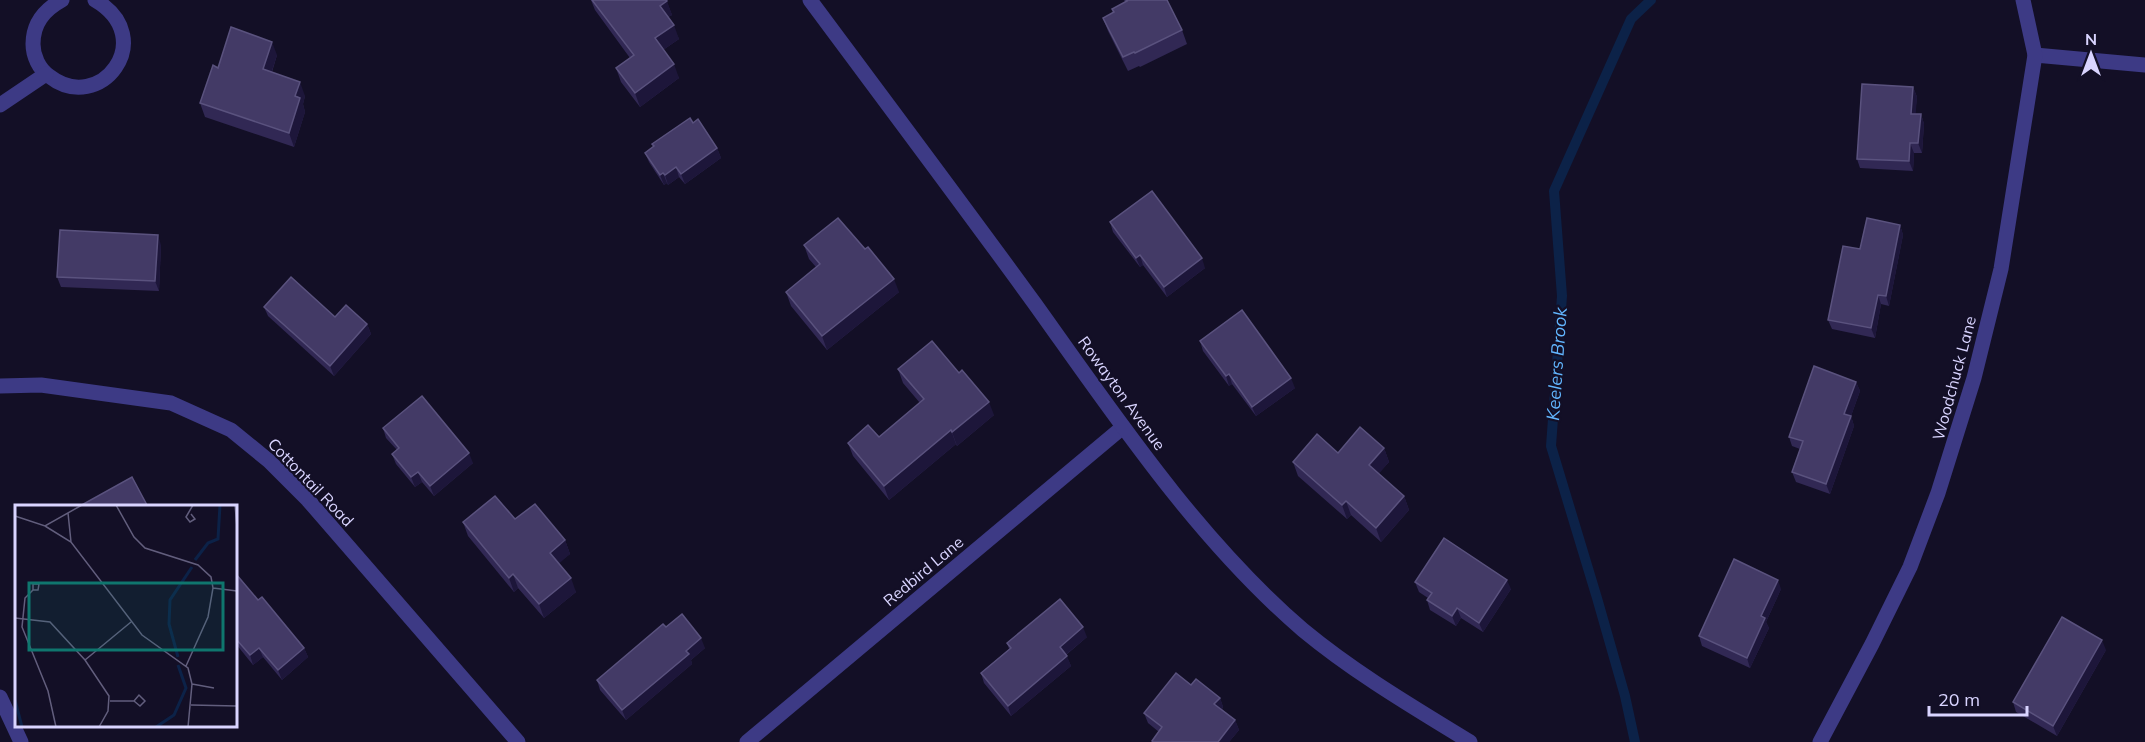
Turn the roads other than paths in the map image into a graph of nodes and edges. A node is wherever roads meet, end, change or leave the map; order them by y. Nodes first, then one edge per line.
1 (62, 0) edge
2 (94, 0) edge
3 (810, 0) edge
4 (2023, 0) edge
5 (2035, 55) junction
6 (2145, 65) edge
7 (46, 74) junction
8 (0, 105) edge
9 (0, 386) edge
10 (1123, 427) junction
11 (0, 697) edge
12 (21, 742) edge
13 (518, 742) edge
14 (747, 742) edge
15 (1470, 742) edge
16 (1820, 742) edge

1 - 7 street
2 - 7 street
3 - 10 street, Rowayton Avenue
4 - 5 street, Woodchuck Lane
5 - 6 street
5 - 16 street, Woodchuck Lane
7 - 8 street
9 - 13 street, Cottontail Road
10 - 14 street, Redbird Lane
10 - 15 street, Rowayton Avenue
11 - 12 street

